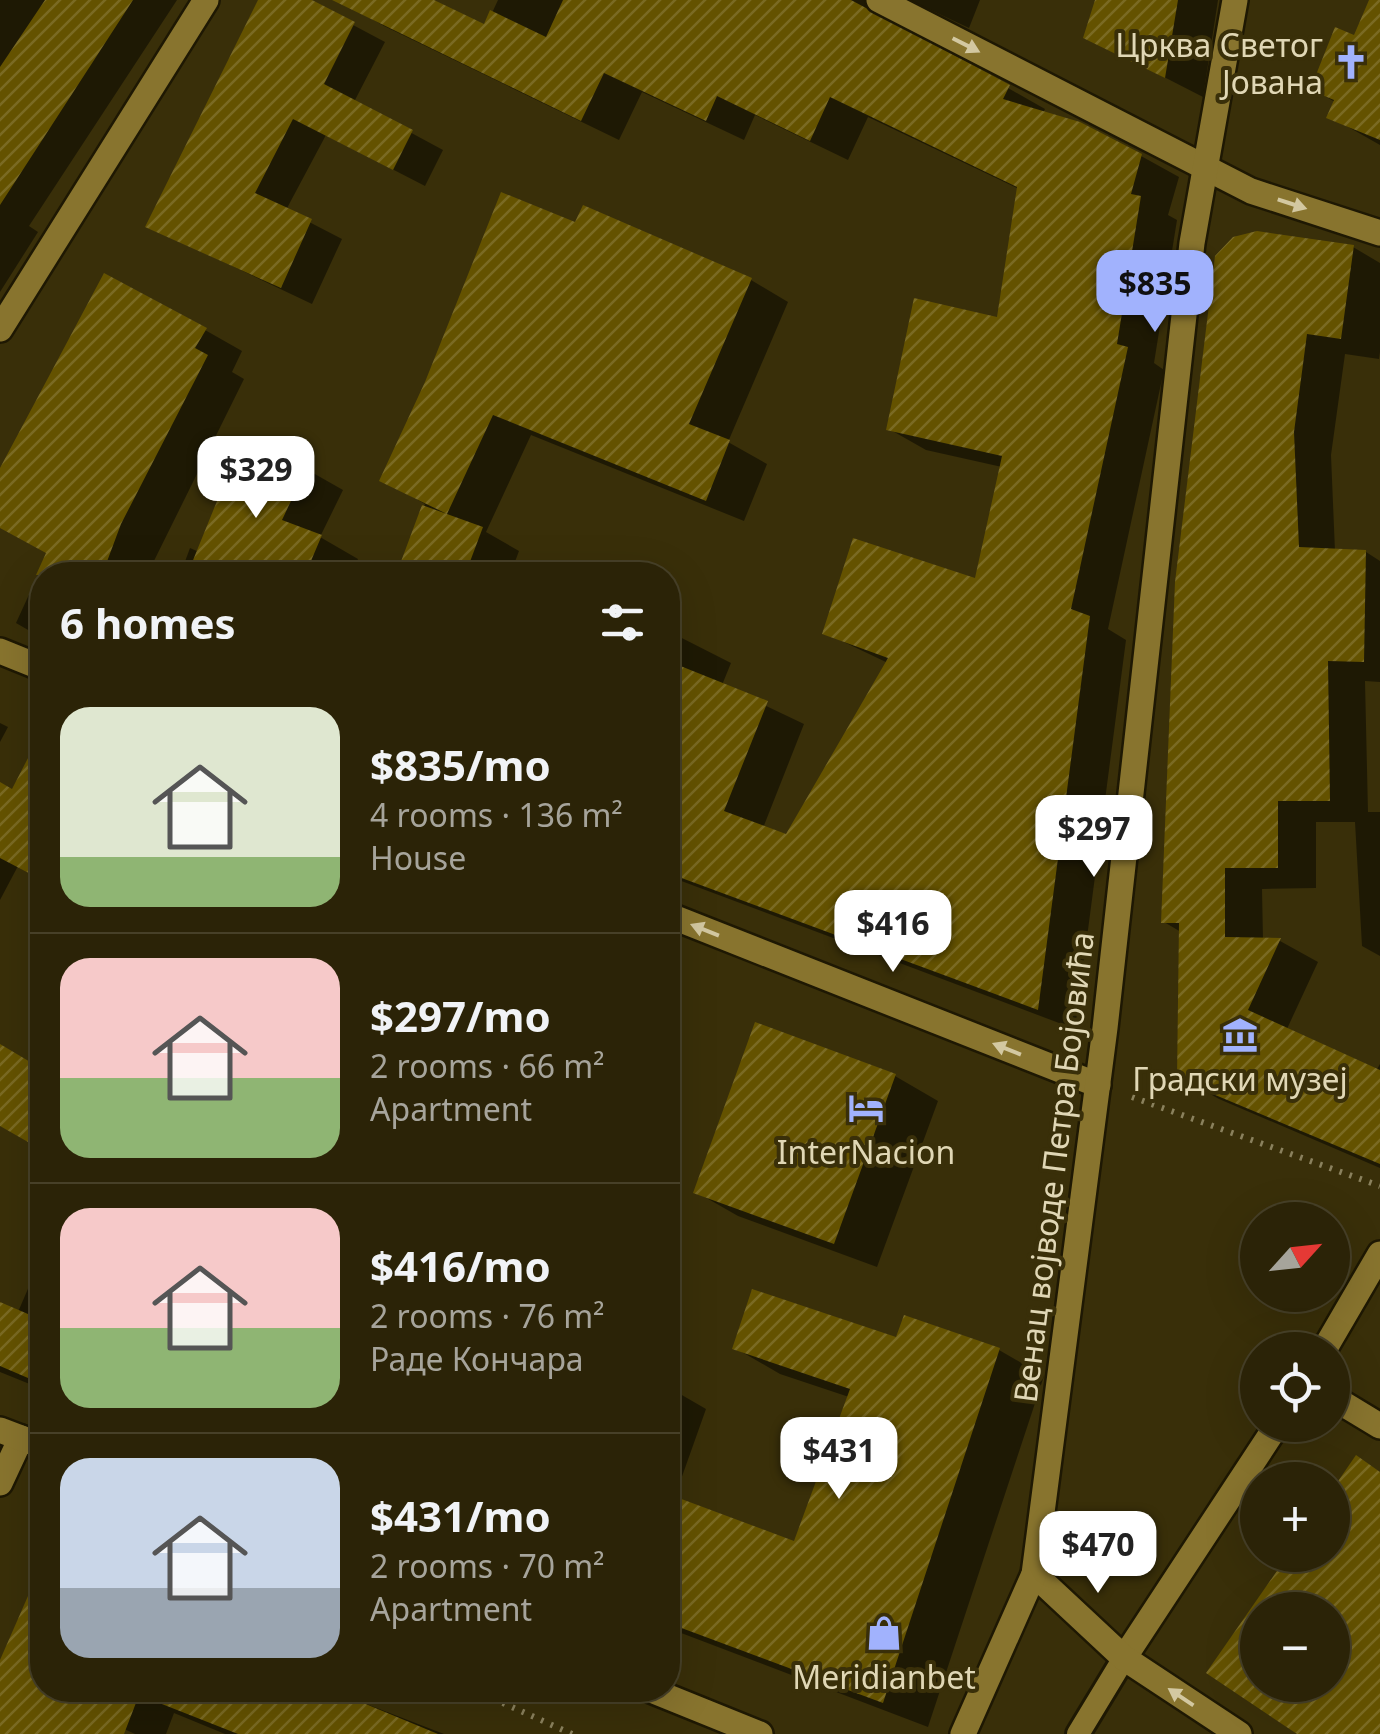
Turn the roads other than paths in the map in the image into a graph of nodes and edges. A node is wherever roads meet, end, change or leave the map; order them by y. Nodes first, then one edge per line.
1 (206, 0) edge
2 (879, 0) edge
3 (1235, 0) edge
4 (1206, 169) junction
5 (1380, 233) edge
6 (0, 329) edge
7 (0, 651) edge
8 (30, 663) edge
9 (680, 920) edge
10 (1098, 1085) junction
11 (1380, 1254) edge
12 (1334, 1332) edge
13 (1350, 1408) edge
14 (1380, 1426) edge
15 (21, 1438) edge
16 (1266, 1442) edge
17 (0, 1484) edge
18 (1034, 1574) junction
19 (1124, 1658) junction
20 (680, 1702) edge
21 (760, 1734) edge
22 (962, 1734) edge
23 (1078, 1734) edge
24 (1239, 1734) edge

1 - 6 street
2 -> 4 street
3 - 4 street, Венац војводе Петра Бојовића
4 -> 5 street
4 - 10 street, Венац војводе Петра Бојовића
7 - 8 street
10 -> 9 street
10 - 18 street, Венац војводе Петра Бојовића
11 - 12 street
13 - 14 street
15 - 17 street
16 - 19 street
18 - 19 street
18 - 22 street, Венац војводе Петра Бојовића
19 - 23 lane
24 -> 19 street
20 - 21 street

